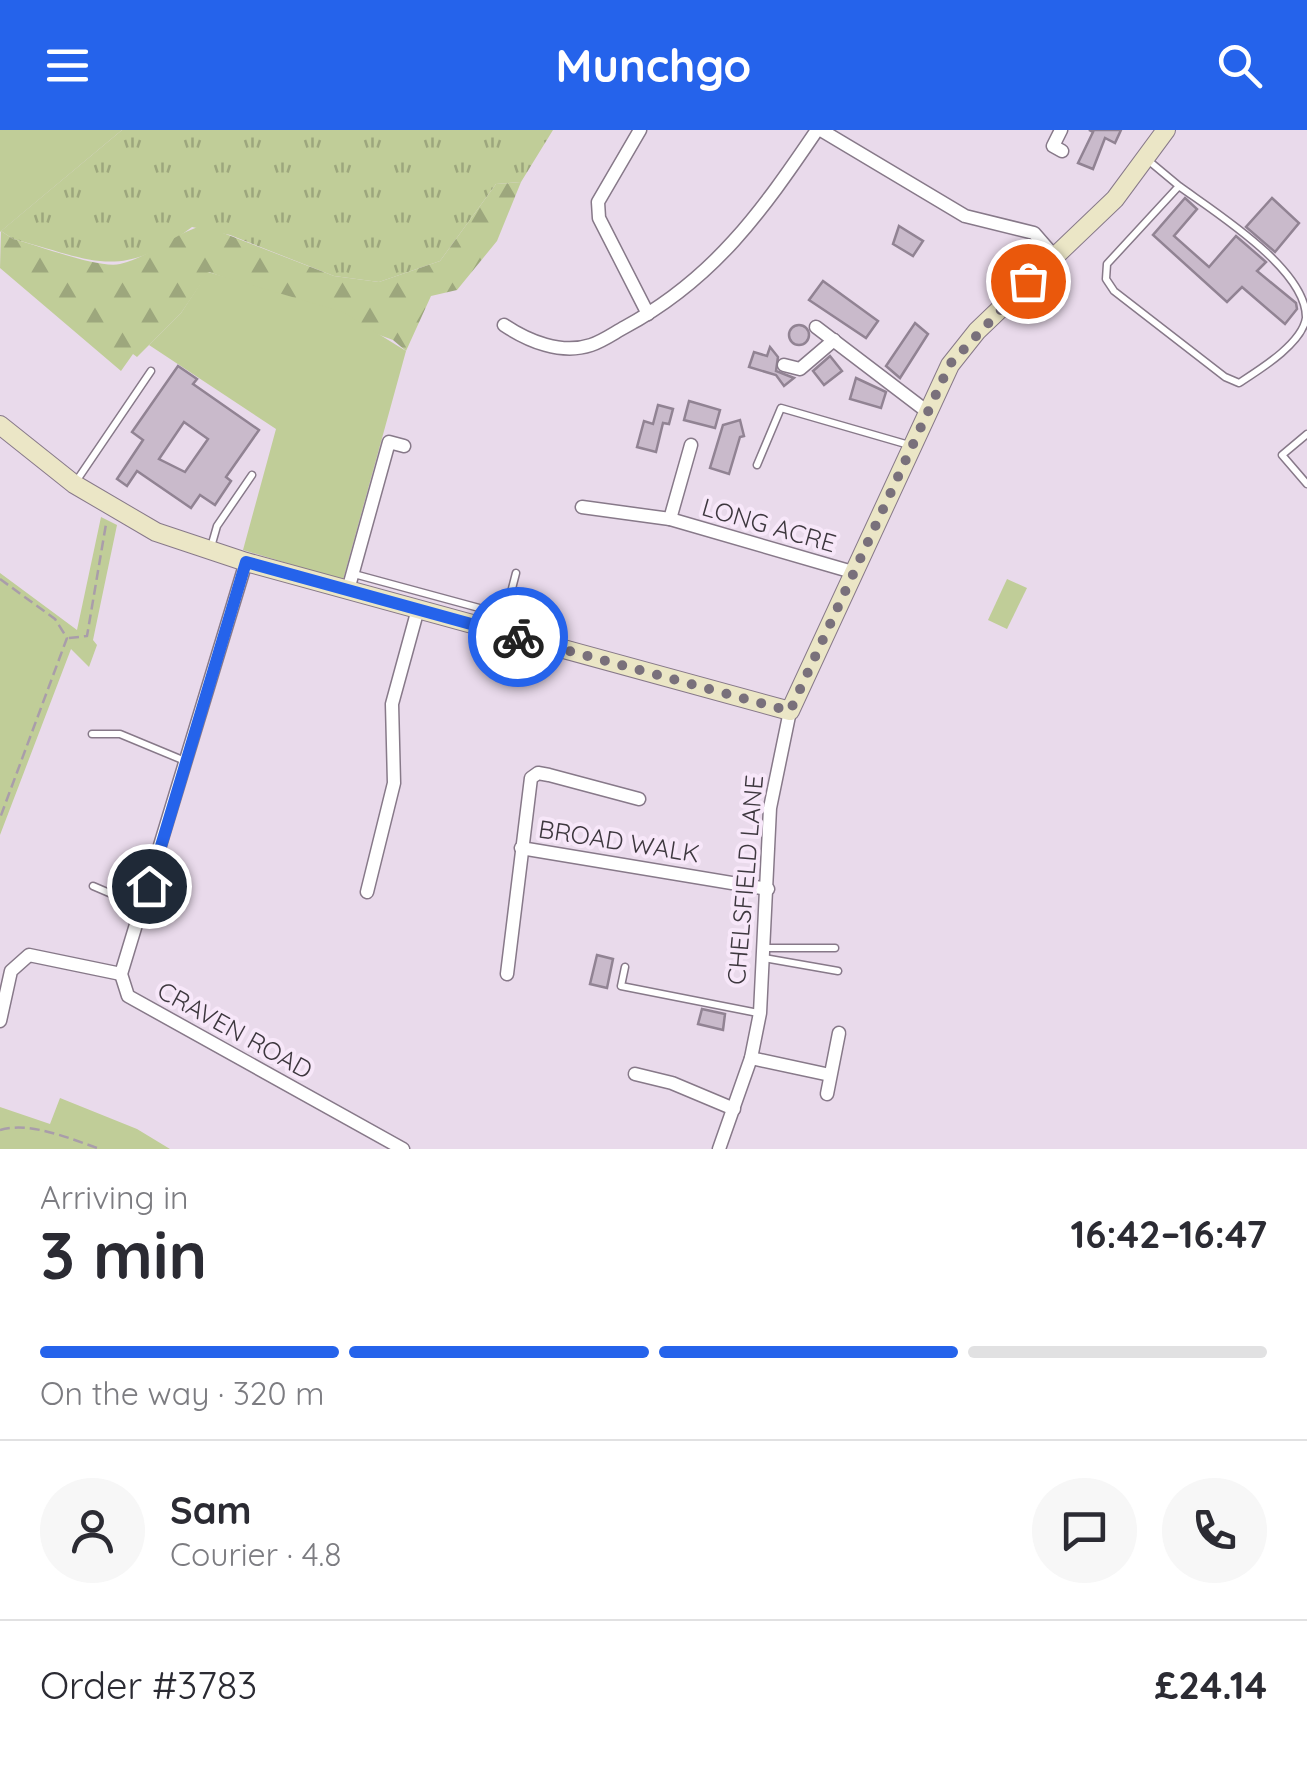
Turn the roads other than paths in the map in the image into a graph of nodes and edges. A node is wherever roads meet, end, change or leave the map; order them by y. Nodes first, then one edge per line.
1 (640, 130) edge
2 (819, 130) edge
3 (1061, 130) edge
4 (1158, 133) edge
5 (1062, 151) dead end
6 (1148, 160) junction
7 (1179, 186) junction
8 (1054, 256) junction
9 (648, 314) junction
10 (504, 326) dead end
11 (816, 327) dead end
12 (834, 340) junction
13 (784, 365) dead end
14 (151, 372) dead end
15 (926, 410) junction
16 (0, 425) edge
17 (1307, 434) edge
18 (690, 445) dead end
19 (404, 446) dead end
20 (910, 446) junction
21 (757, 465) dead end
22 (252, 475) dead end
23 (74, 484) junction
24 (1307, 484) edge
25 (582, 507) dead end
26 (670, 519) junction
27 (209, 551) junction
28 (246, 562) junction
29 (516, 573) dead end
30 (856, 574) junction
31 (350, 582) junction
32 (418, 609) junction
33 (503, 623) junction
34 (790, 711) junction
35 (92, 734) dead end
36 (186, 762) junction
37 (638, 799) dead end
38 (522, 848) junction
39 (93, 886) dead end
40 (768, 889) junction
41 (367, 892) dead end
42 (142, 906) junction
43 (836, 948) dead end
44 (763, 953) junction
45 (625, 967) dead end
46 (838, 971) dead end
47 (120, 974) junction
48 (507, 974) dead end
49 (760, 1013) junction
50 (0, 1021) edge
51 (839, 1032) dead end
52 (751, 1058) junction
53 (635, 1074) dead end
54 (830, 1075) junction
55 (827, 1094) dead end
56 (734, 1109) junction
57 (403, 1149) edge
58 (720, 1149) edge

1 - 9 street
2 - 8 street
2 - 9 street
3 - 5 street
4 - 6 street, CHELSFIELD LANE
6 - 7 lane
6 - 8 street, CHELSFIELD LANE
7 - 7 lane
8 - 15 street, CHELSFIELD LANE
9 - 10 street
11 - 12 street
12 - 13 street
12 - 15 street
14 - 23 lane
15 - 20 street, CHELSFIELD LANE
16 - 23 street
17 - 24 lane
18 - 26 street, LONG ACRE
19 - 31 street
20 - 21 lane
20 - 30 street, CHELSFIELD LANE
22 - 27 lane
23 - 27 street
25 - 26 street, LONG ACRE
26 - 30 street, LONG ACRE
27 - 28 street
28 - 31 street
28 - 36 street
29 - 33 lane
30 - 34 street, CHELSFIELD LANE
31 - 32 street
31 - 33 lane
32 - 33 street
32 - 41 street
33 - 34 street
34 - 40 street, CHELSFIELD LANE
35 - 36 lane
36 - 42 street
37 - 38 street, BROAD WALK
38 - 40 street, BROAD WALK
38 - 48 street, BROAD WALK
39 - 42 lane
40 - 44 street, CHELSFIELD LANE
42 - 47 street
43 - 44 lane
44 - 46 lane
44 - 49 street, CHELSFIELD LANE
45 - 49 lane
47 - 50 street
47 - 57 street, CRAVEN ROAD
49 - 52 street, CHELSFIELD LANE
51 - 54 street
52 - 54 street
52 - 56 street, CHELSFIELD LANE
53 - 56 street
54 - 55 street
56 - 58 street, CHELSFIELD LANE

